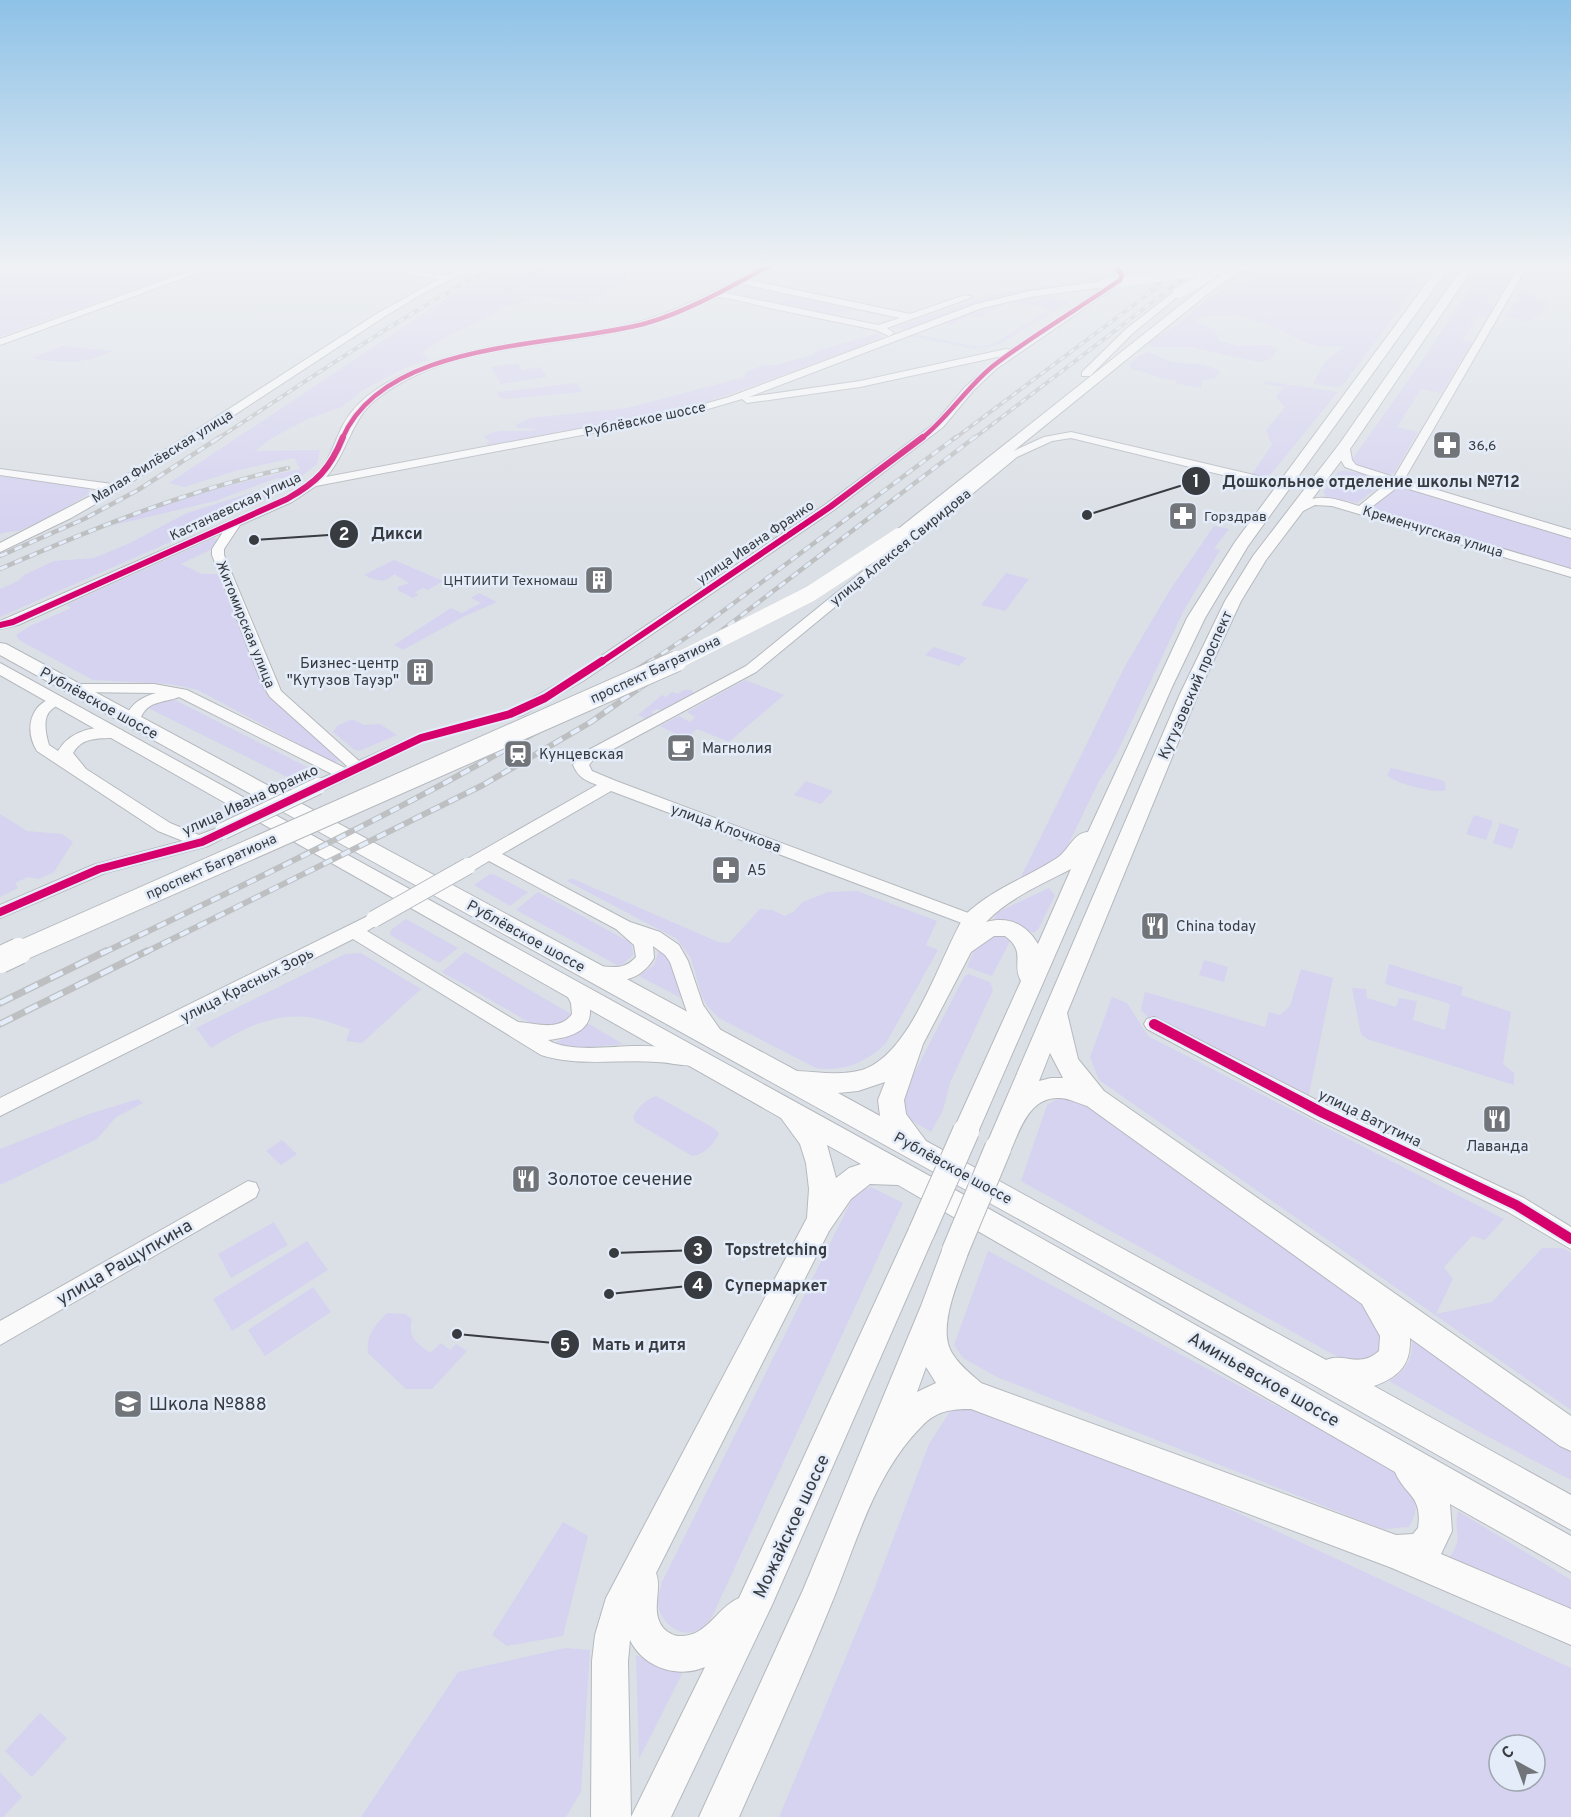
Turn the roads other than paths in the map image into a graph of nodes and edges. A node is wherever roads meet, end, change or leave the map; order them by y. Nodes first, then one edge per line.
1 (327, 350) edge
2 (490, 350) edge
3 (862, 350) edge
4 (1017, 350) joint
5 (1108, 350) edge
6 (1117, 350) edge
7 (1130, 350) edge
8 (1384, 350) edge
9 (1411, 350) edge
10 (1475, 350) edge
11 (1086, 374) junction
12 (733, 399) junction
13 (1345, 446) junction
14 (0, 472) edge
15 (1396, 481) junction
16 (314, 483) junction
17 (1284, 486) junction
18 (114, 488) junction
19 (1362, 509) junction
20 (1295, 510) junction
21 (236, 522) junction
22 (894, 534) junction
23 (1571, 534) edge
24 (0, 548) edge
25 (1571, 573) edge
26 (6, 623) edge
27 (0, 633) edge
28 (0, 648) edge
29 (0, 668) edge
30 (73, 688) junction
31 (192, 699) junction
32 (56, 700) junction
33 (127, 729) junction
34 (79, 770) junction
35 (350, 770) junction
36 (610, 784) junction
37 (1109, 807) junction
38 (202, 842) junction
39 (489, 854) junction
40 (0, 912) edge
41 (973, 921) junction
42 (622, 925) junction
43 (354, 931) junction
44 (0, 946) edge
45 (961, 949) junction
46 (0, 960) edge
47 (582, 981) junction
48 (1028, 990) junction
49 (1055, 1011) junction
50 (1154, 1024) dead end
51 (510, 1025) junction
52 (719, 1042) junction
53 (911, 1044) junction
54 (702, 1061) junction
55 (785, 1079) junction
56 (1095, 1098) junction
57 (780, 1106) junction
58 (0, 1108) edge
59 (1013, 1112) junction
60 (966, 1131) joint
61 (925, 1153) junction
62 (909, 1178) junction
63 (248, 1190) dead end
64 (956, 1204) joint
65 (819, 1222) junction
66 (1052, 1223) joint
67 (1571, 1239) edge
68 (1352, 1280) junction
69 (936, 1306) junction
70 (0, 1334) edge
71 (1313, 1367) junction
72 (971, 1394) junction
73 (1571, 1435) edge
74 (1384, 1448) junction
75 (1462, 1451) junction
76 (871, 1465) junction
77 (1442, 1480) junction
78 (1571, 1503) edge
79 (1571, 1513) edge
80 (1396, 1552) junction
81 (1571, 1555) edge
82 (641, 1564) junction
83 (1571, 1568) edge
84 (760, 1593) junction
85 (1571, 1627) edge
86 (611, 1817) edge
87 (651, 1817) edge
88 (719, 1817) edge

1 - 18 street, Малая Филёвская улица
2 - 16 street, Кастанаевская улица
3 - 12 street, Рублёвское шоссе
4 - 12 street
4 - 35 street, улица Ивана Франко
5 - 11 street, bridge
6 - 11 main road, проспект Багратиона
7 - 22 main road, проспект Багратиона
8 - 17 main road, Кутузовский проспект
9 - 13 main road, Кутузовский проспект
10 - 15 street
11 - 22 main road, проспект Багратиона
12 - 16 street, Рублёвское шоссе
13 - 15 street
13 - 20 main road, Кутузовский проспект
14 - 18 street
15 - 19 street
15 - 23 street
16 - 21 street, Кастанаевская улица
17 - 36 street, улица Алексея Свиридова
17 - 37 main road, Кутузовский проспект
18 - 24 street, Малая Филёвская улица
19 - 20 street, Кременчугская улица
19 - 25 street, Кременчугская улица
20 - 49 main road, Кутузовский проспект
21 - 26 street, Кастанаевская улица
21 - 35 street, Житомирская улица
22 - 44 main road, проспект Багратиона
22 - 46 main road, проспект Багратиона, bridge
26 - 27 street, Кастанаевская улица
28 - 30 main road, Рублёвское шоссе
29 - 32 main road, Рублёвское шоссе
30 - 31 street
30 - 33 main road, Рублёвское шоссе
31 - 33 street
31 - 35 street
32 - 33 main road, Рублёвское шоссе
32 - 34 street
33 - 34 street
33 - 47 main road, Рублёвское шоссе
34 - 38 street
35 - 38 street, улица Ивана Франко, bridge
36 - 39 street
36 - 41 street, улица Клочкова
37 - 41 main road
37 - 48 main road, Кутузовский проспект
38 - 40 street, улица Ивана Франко
39 - 42 street
39 - 43 street, улица Красных Зорь, bridge
41 - 45 main road
42 - 47 street
42 - 52 street
43 - 51 street
43 - 58 street, улица Красных Зорь
45 - 48 main road
45 - 53 main road
47 - 51 street
47 - 52 main road, Рублёвское шоссе
47 - 54 main road, Рублёвское шоссе
48 - 60 main road, Кутузовский проспект
49 - 56 main road
49 - 59 main road, Кутузовский проспект
50 - 67 street, улица Ватутина
51 - 54 street
52 - 55 main road, Рублёвское шоссе
53 - 55 main road
53 - 61 main road
54 - 57 main road, Рублёвское шоссе
55 - 61 main road, Рублёвское шоссе
56 - 59 main road
56 - 68 main road
57 - 62 main road, Рублёвское шоссе
57 - 65 main road
59 - 69 main road, Кутузовский проспект, bridge
60 - 84 main road, Можайское шоссе, bridge
61 - 66 main road, Рублёвское шоссе
62 - 64 main road, Рублёвское шоссе
62 - 65 main road
63 - 70 street, улица Ращупкина
64 - 74 main road, Аминьевское шоссе
65 - 82 main road
66 - 71 main road, Аминьевское шоссе
68 - 71 main road
68 - 73 main road
69 - 72 main road
69 - 76 main road
71 - 75 main road, Аминьевское шоссе
72 - 76 main road
72 - 80 main road
74 - 77 main road, Аминьевское шоссе
74 - 80 main road
75 - 78 main road
75 - 79 main road, Аминьевское шоссе
76 - 88 main road
77 - 81 main road, Аминьевское шоссе
77 - 83 main road
80 - 85 main road
82 - 84 main road
82 - 86 main road
84 - 87 main road, Можайское шоссе

